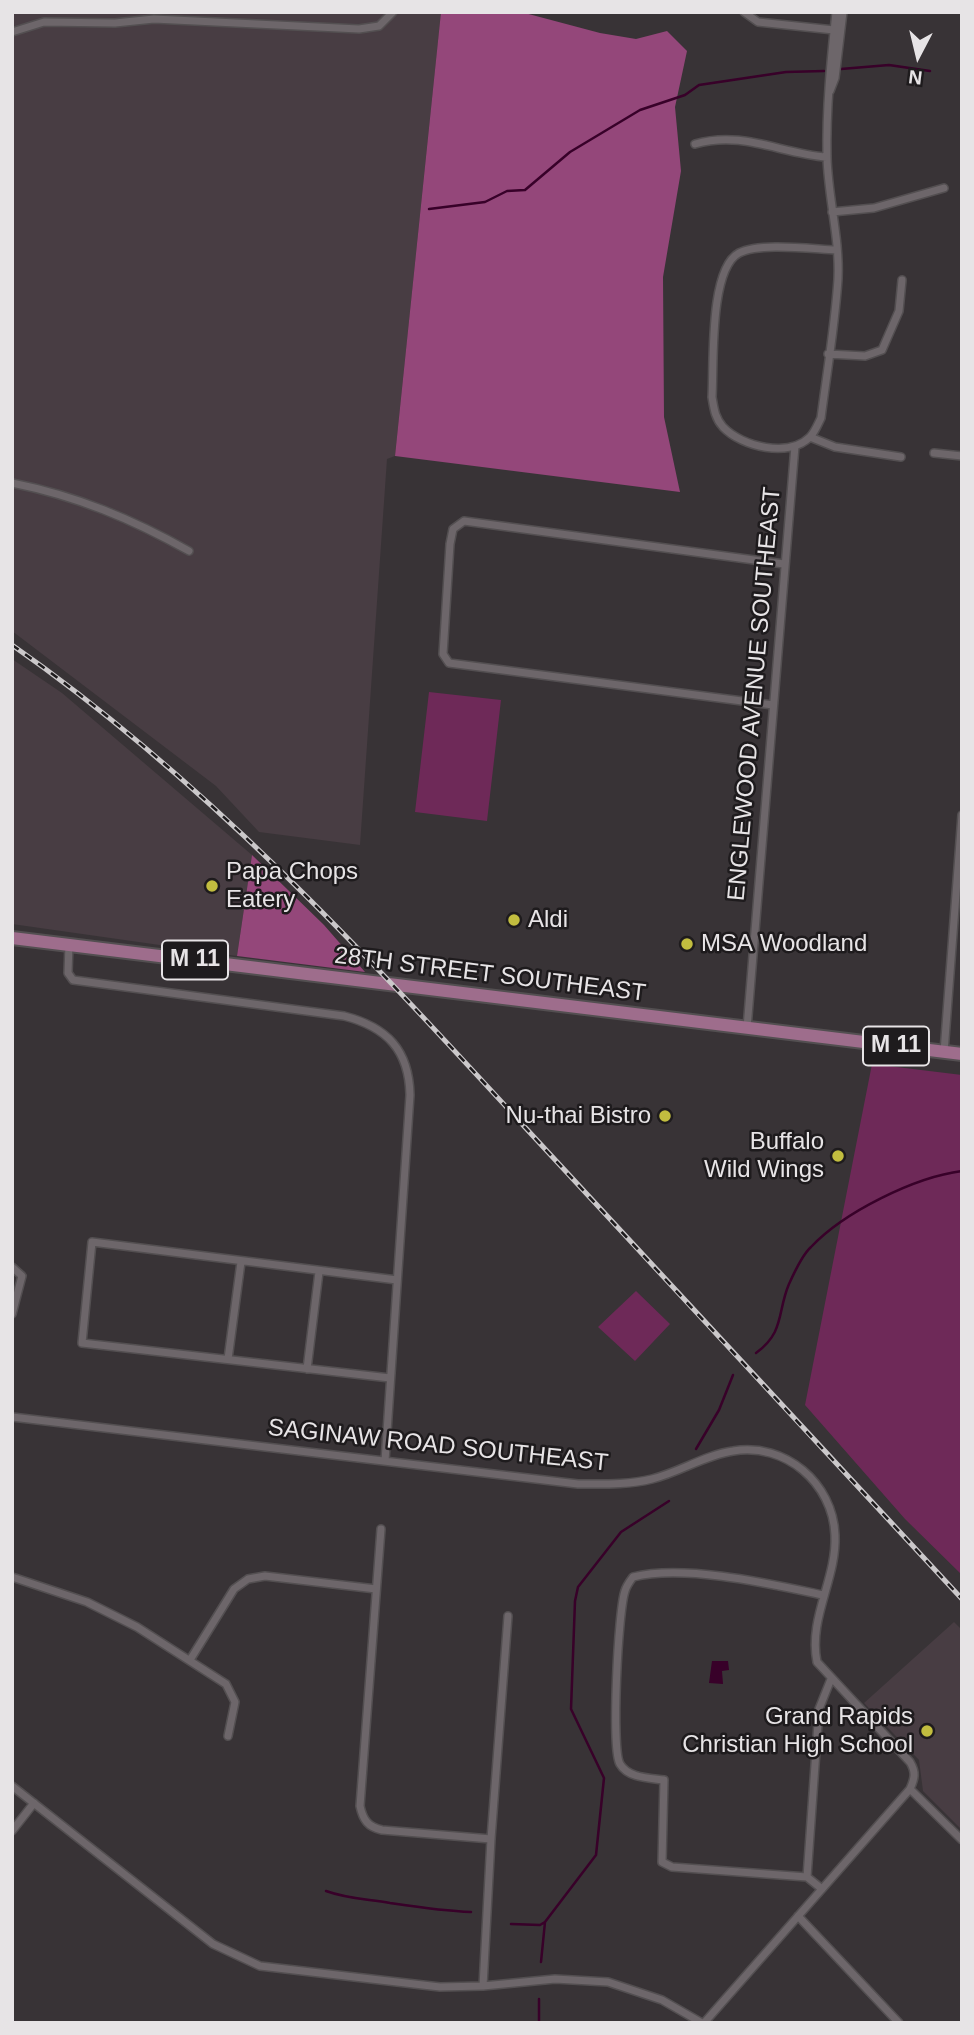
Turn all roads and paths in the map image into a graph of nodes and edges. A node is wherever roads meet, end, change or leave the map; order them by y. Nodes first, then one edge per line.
1 (393, 12) edge
2 (744, 12) edge
3 (836, 12) edge
4 (843, 12) edge
5 (834, 30) junction
6 (12, 32) edge
7 (828, 94) junction
8 (695, 144) dead end
9 (827, 157) junction
10 (944, 188) dead end
11 (832, 212) junction
12 (836, 250) junction
13 (902, 280) dead end
14 (828, 354) junction
15 (810, 437) junction
16 (795, 446) junction
17 (934, 453) dead end
18 (962, 456) edge
19 (901, 457) dead end
20 (12, 483) edge
21 (189, 551) dead end
22 (784, 564) junction
23 (773, 705) junction
24 (962, 816) edge
25 (12, 937) edge
26 (69, 944) junction
27 (747, 1029) junction
28 (944, 1052) junction
29 (962, 1054) edge
30 (241, 1262) junction
31 (12, 1267) edge
32 (319, 1272) junction
33 (397, 1280) junction
34 (12, 1314) edge
35 (228, 1359) junction
36 (307, 1369) junction
37 (390, 1378) junction
38 (12, 1417) edge
39 (385, 1461) junction
40 (381, 1529) dead end
41 (12, 1577) edge
42 (376, 1589) junction
43 (823, 1595) junction
44 (509, 1616) dead end
45 (190, 1660) junction
46 (831, 1679) junction
47 (228, 1736) dead end
48 (12, 1786) edge
49 (910, 1789) junction
50 (34, 1803) junction
51 (12, 1831) edge
52 (491, 1839) junction
53 (962, 1840) edge
54 (807, 1877) junction
55 (822, 1889) junction
56 (799, 1916) junction
57 (483, 1986) junction
58 (703, 2023) edge
59 (900, 2023) edge

1 - 6 street
2 - 5 street
3 - 5 street
4 - 7 street
5 - 7 street
7 - 9 street
8 - 9 street
9 - 11 street
10 - 11 street
11 - 12 street
12 - 14 street
12 - 16 street
13 - 14 street
14 - 15 street
15 - 16 street
15 - 19 street
16 - 22 street, ENGLEWOOD AVENUE SOUTHEAST
17 - 18 street
20 - 21 street
22 - 23 street, ENGLEWOOD AVENUE SOUTHEAST
22 - 23 street
23 - 27 street, ENGLEWOOD AVENUE SOUTHEAST
24 - 28 street
25 - 26 main road, 28TH STREET SOUTHEAST / M 11
26 - 27 main road, 28TH STREET SOUTHEAST / M 11
26 - 33 street
27 - 28 main road, 28TH STREET SOUTHEAST / M 11
28 - 29 main road, 28TH STREET SOUTHEAST / M 11
30 - 32 street
30 - 35 street
30 - 35 street
31 - 34 street
32 - 33 street
32 - 36 street
33 - 37 street
35 - 36 street
36 - 37 street
37 - 39 street
38 - 39 street, SAGINAW ROAD SOUTHEAST
39 - 43 street, SAGINAW ROAD SOUTHEAST
40 - 42 street
41 - 45 street
42 - 45 street
42 - 52 street
43 - 46 street, SAGINAW ROAD SOUTHEAST
43 - 54 street
44 - 52 street
45 - 47 street
46 - 49 street, SAGINAW ROAD SOUTHEAST
46 - 54 street
48 - 50 street
49 - 53 street
49 - 55 street
50 - 51 street
50 - 57 street
52 - 57 street
54 - 55 street
55 - 56 street
56 - 58 street
56 - 59 street
57 - 58 street

